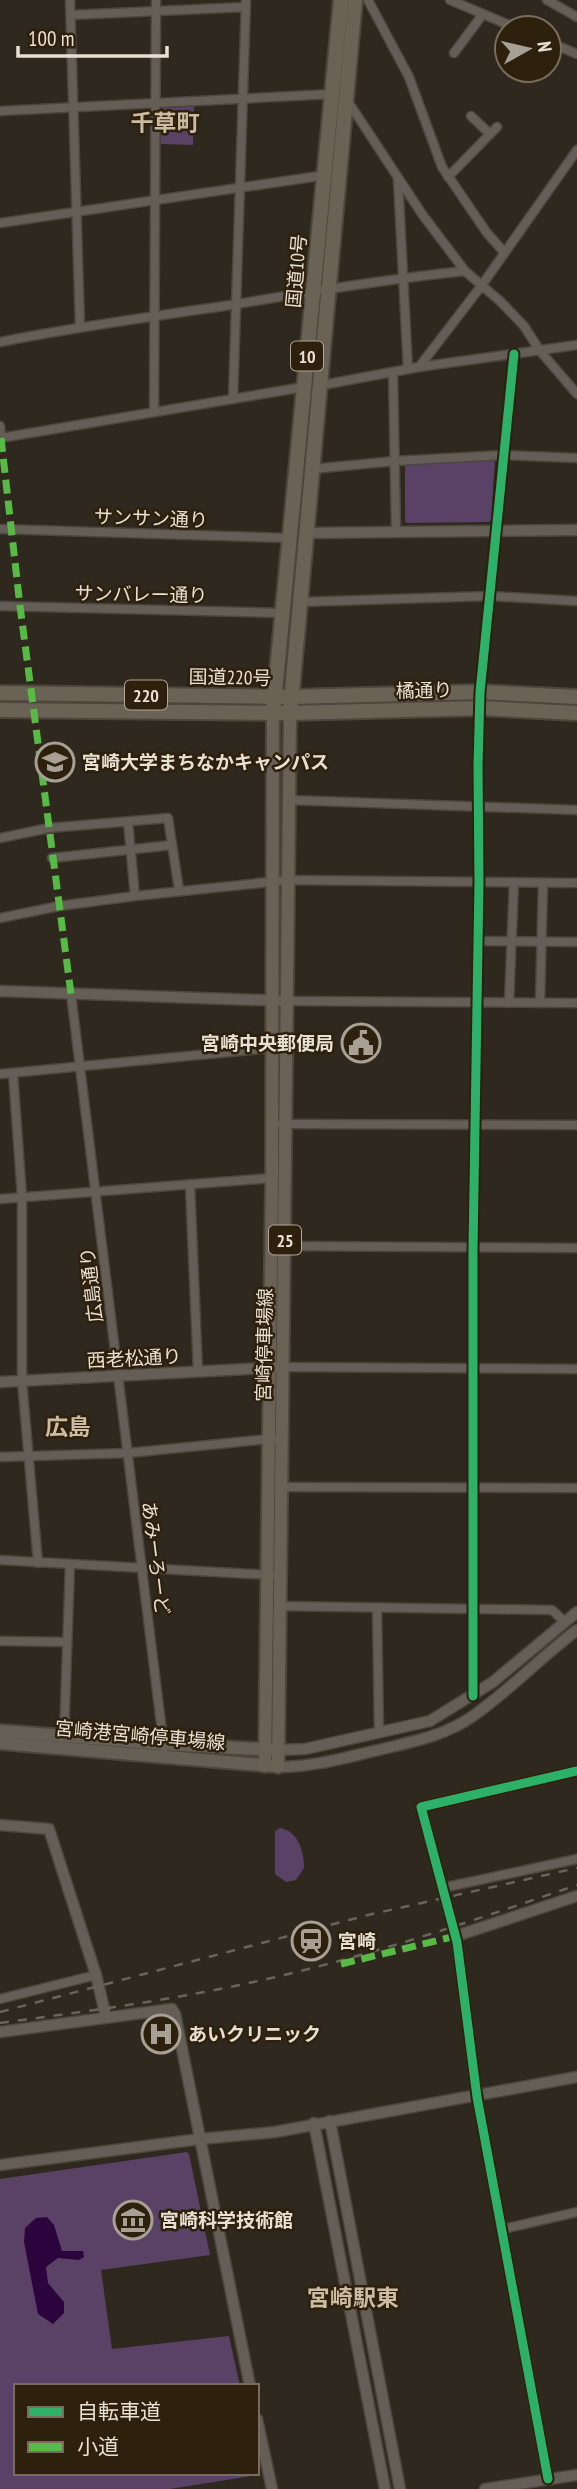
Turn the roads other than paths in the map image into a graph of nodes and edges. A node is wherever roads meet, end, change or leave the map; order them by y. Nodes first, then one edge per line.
1 (70, 0) edge
2 (156, 0) edge
3 (341, 0) edge
4 (355, 0) edge
5 (368, 0) edge
6 (450, 0) edge
7 (547, 0) edge
8 (246, 4) edge
9 (156, 10) junction
10 (483, 14) junction
11 (71, 15) junction
12 (493, 18) edge
13 (577, 18) edge
14 (454, 53) dead end
15 (339, 96) junction
16 (243, 100) junction
17 (156, 103) junction
18 (74, 107) junction
19 (0, 111) edge
20 (471, 116) dead end
21 (577, 150) edge
22 (331, 174) junction
23 (398, 177) junction
24 (448, 177) junction
25 (240, 188) junction
26 (155, 200) junction
27 (77, 211) junction
28 (0, 223) edge
29 (504, 252) junction
30 (465, 271) junction
31 (403, 278) junction
32 (482, 285) junction
33 (328, 288) junction
34 (313, 290) junction
35 (236, 304) junction
36 (154, 315) junction
37 (80, 326) junction
38 (0, 342) edge
39 (577, 345) edge
40 (540, 351) junction
41 (514, 354) junction
42 (419, 367) junction
43 (408, 369) junction
44 (393, 372) junction
45 (311, 387) junction
46 (577, 394) edge
47 (233, 399) junction
48 (154, 412) junction
49 (0, 426) edge
50 (1, 438) edge
51 (504, 455) junction
52 (577, 458) edge
53 (395, 461) junction
54 (312, 469) junction
55 (0, 529) edge
56 (496, 530) junction
57 (577, 530) edge
58 (396, 531) junction
59 (306, 533) junction
60 (289, 538) junction
61 (490, 596) junction
62 (577, 601) edge
63 (300, 602) junction
64 (0, 606) edge
65 (282, 613) junction
66 (480, 692) junction
67 (0, 693) edge
68 (274, 696) junction
69 (291, 697) junction
70 (577, 697) edge
71 (480, 708) junction
72 (0, 710) edge
73 (272, 713) junction
74 (290, 713) junction
75 (577, 713) edge
76 (288, 800) junction
77 (479, 807) junction
78 (577, 810) edge
79 (128, 822) junction
80 (0, 838) edge
81 (172, 845) junction
82 (130, 849) junction
83 (52, 858) dead end
84 (289, 880) junction
85 (272, 881) junction
86 (479, 881) junction
87 (514, 882) junction
88 (543, 883) junction
89 (577, 883) edge
90 (179, 890) junction
91 (135, 896) junction
92 (0, 918) edge
93 (477, 941) junction
94 (512, 941) junction
95 (541, 942) junction
96 (577, 942) edge
97 (0, 992) edge
98 (71, 994) junction
99 (287, 1001) junction
100 (272, 1002) junction
101 (477, 1003) junction
102 (509, 1003) junction
103 (540, 1003) junction
104 (577, 1003) edge
105 (272, 1048) junction
106 (80, 1067) junction
107 (12, 1073) junction
108 (0, 1074) edge
109 (285, 1123) junction
110 (475, 1123) junction
111 (271, 1124) junction
112 (577, 1125) edge
113 (272, 1178) junction
114 (190, 1184) junction
115 (96, 1191) junction
116 (22, 1197) junction
117 (0, 1199) edge
118 (278, 1246) junction
119 (473, 1248) junction
120 (577, 1248) edge
121 (277, 1367) junction
122 (474, 1369) junction
123 (577, 1369) edge
124 (198, 1372) junction
125 (118, 1376) junction
126 (22, 1381) junction
127 (0, 1382) edge
128 (269, 1439) junction
129 (282, 1444) junction
130 (128, 1453) junction
131 (0, 1457) edge
132 (29, 1457) junction
133 (275, 1487) junction
134 (473, 1488) junction
135 (577, 1488) edge
136 (0, 1560) edge
137 (38, 1563) junction
138 (70, 1564) junction
139 (142, 1567) junction
140 (268, 1574) junction
141 (281, 1576) junction
142 (281, 1606) junction
143 (267, 1608) junction
144 (377, 1608) junction
145 (472, 1610) junction
146 (577, 1612) edge
147 (565, 1622) junction
148 (577, 1630) edge
149 (0, 1641) edge
150 (67, 1642) junction
151 (472, 1696) junction
152 (0, 1731) edge
153 (379, 1733) junction
154 (64, 1742) junction
155 (0, 1743) edge
156 (163, 1750) junction
157 (271, 1750) junction
158 (271, 1766) junction
159 (577, 1771) edge
160 (0, 1825) edge
161 (577, 1859) edge
162 (442, 1888) junction
163 (577, 1896) edge
164 (456, 1936) junction
165 (96, 1975) junction
166 (0, 1999) edge
167 (106, 2017) junction
168 (0, 2032) edge
169 (577, 2077) edge
170 (477, 2097) junction
171 (330, 2121) junction
172 (314, 2123) junction
173 (200, 2139) junction
174 (0, 2165) edge
175 (577, 2212) edge
176 (502, 2229) junction
177 (250, 2384) edge
178 (259, 2428) edge
179 (577, 2477) edge
180 (548, 2479) junction
181 (272, 2489) edge
182 (385, 2489) edge
183 (400, 2489) edge
184 (485, 2489) edge

1 - 11 street
2 - 9 street
3 - 15 highway, 国道10号 / 10
4 - 15 highway, 国道10号 / 10
5 - 24 street
6 - 10 street
7 - 13 street
8 - 9 street
8 - 16 street
9 - 11 street
9 - 17 street
10 - 12 street
10 - 14 street
11 - 18 street
15 - 16 street
15 - 22 highway, 国道10号 / 10
15 - 23 street
16 - 17 street
16 - 25 street
17 - 18 street
17 - 26 street
18 - 19 street
18 - 27 street
20 - 24 street
21 - 29 street
22 - 25 street
22 - 33 highway, 国道10号 / 10
22 - 34 highway, 国道10号 / 10
23 - 30 street
23 - 31 street
24 - 29 street
25 - 26 street
25 - 35 street
26 - 27 street
26 - 36 street
27 - 28 street
27 - 37 street
29 - 32 street
30 - 31 street
30 - 32 street
31 - 33 street
31 - 43 street
32 - 40 street
32 - 42 street
33 - 34 street
33 - 45 highway, 国道10号 / 10
34 - 35 street
34 - 45 highway, 国道10号 / 10
35 - 36 street
35 - 47 street
36 - 37 street
36 - 48 street
37 - 38 street
39 - 40 street
40 - 41 street
40 - 46 street
41 - 42 street
41 - 51 street
42 - 43 street
43 - 44 street
44 - 45 street
44 - 53 street
45 - 47 street
45 - 54 highway, 国道10号 / 10
45 - 60 highway, 国道10号 / 10
47 - 48 street
48 - 50 street
49 - 50 street
51 - 52 street
51 - 53 street
51 - 56 street
53 - 54 street
53 - 58 street
54 - 59 highway, 国道10号 / 10
55 - 60 street, サンサン通り
56 - 57 street
56 - 58 street
56 - 61 street
58 - 59 street
59 - 63 highway, 国道10号 / 10
60 - 65 highway, 国道10号 / 10
61 - 62 street
61 - 63 street
61 - 66 street
63 - 69 highway, 国道10号 / 10
64 - 65 street, サンバレー通り
65 - 68 highway, 国道10号 / 10
66 - 69 highway, 橘通り
66 - 70 highway, 橘通り
66 - 71 street
67 - 68 highway, 国道220号 / 220
68 - 69 highway, 国道220号 / 220
68 - 73 highway, 国道10号 / 10
69 - 74 highway, 10
71 - 74 highway, 橘通り
71 - 75 highway, 橘通り
71 - 77 street
72 - 73 highway, 国道220号 / 220
73 - 74 highway, 橘通り
73 - 85 main road, 宮崎停車場線 / 25
74 - 76 main road, 宮崎停車場線 / 25
76 - 77 street
76 - 84 main road, 宮崎停車場線 / 25
77 - 78 street
77 - 86 street
79 - 80 street
79 - 81 street
79 - 82 street
81 - 82 street
81 - 90 street
82 - 83 street
82 - 91 street
84 - 85 street
84 - 86 street
84 - 99 main road, 宮崎停車場線 / 25
85 - 90 street
85 - 100 main road, 宮崎停車場線 / 25
86 - 87 street
86 - 93 street
87 - 88 street
87 - 94 street
88 - 89 street
88 - 95 street
90 - 91 street
91 - 92 street
93 - 94 street
93 - 101 street
94 - 95 street
94 - 102 street
95 - 96 street
95 - 103 street
97 - 98 street
98 - 100 street
98 - 106 street, 広島通り
99 - 100 street
99 - 101 street
99 - 109 main road, 宮崎停車場線 / 25
100 - 105 main road, 宮崎停車場線 / 25
101 - 102 street
101 - 110 street
102 - 103 street
103 - 104 street
105 - 106 street
105 - 111 main road, 宮崎停車場線 / 25
106 - 107 street
106 - 115 street, 広島通り
107 - 108 street
107 - 116 street
109 - 110 street
109 - 111 street
109 - 118 main road, 宮崎停車場線 / 25
110 - 112 street
110 - 119 street
111 - 113 main road, 宮崎停車場線 / 25
113 - 114 street
113 - 118 main road, 宮崎停車場線 / 25
114 - 115 street
114 - 124 street
115 - 116 street
115 - 125 street, 広島通り
116 - 117 street
116 - 126 street
118 - 119 street
118 - 121 main road, 宮崎停車場線 / 25
119 - 120 street
119 - 122 street
121 - 122 street
121 - 124 street, 西老松通り
121 - 128 main road, 宮崎停車場線 / 25
121 - 129 main road, 宮崎停車場線 / 25
122 - 123 street
122 - 134 street
124 - 125 street, 西老松通り
125 - 126 street, 西老松通り
125 - 130 street, あみーろーど
126 - 127 street, 西老松通り
126 - 132 street
128 - 129 street
128 - 130 street
128 - 133 main road, 宮崎停車場線 / 25
129 - 133 main road, 宮崎停車場線 / 25
130 - 132 street
130 - 139 street, あみーろーど
131 - 132 street
132 - 137 street
133 - 134 street
133 - 140 main road, 宮崎停車場線 / 25
133 - 141 main road, 宮崎停車場線 / 25
134 - 135 street
134 - 145 street
136 - 137 street
137 - 138 street
138 - 139 street
138 - 150 street
139 - 140 street
139 - 156 street, あみーろーど
140 - 141 street
140 - 143 main road, 宮崎停車場線 / 25
141 - 142 main road, 宮崎停車場線 / 25
142 - 143 street
142 - 144 street
142 - 157 main road, 宮崎停車場線 / 25
143 - 157 main road, 宮崎停車場線 / 25
144 - 145 street
144 - 153 street
145 - 147 street
145 - 151 street
146 - 147 street
147 - 148 street
147 - 151 street
148 - 158 street
149 - 150 street
150 - 154 street
151 - 153 street
152 - 154 main road, 宮崎港宮崎停車場線
153 - 157 street
154 - 155 main road, 宮崎港宮崎停車場線
154 - 156 main road, 宮崎港宮崎停車場線
156 - 157 main road, 宮崎港宮崎停車場線
156 - 158 main road, 宮崎港宮崎停車場線
157 - 158 main road, 宮崎停車場線 / 25
159 - 162 street
160 - 165 street
161 - 162 street
162 - 164 street
163 - 164 street
164 - 170 street
165 - 166 street
165 - 167 street
167 - 168 street
167 - 173 street
169 - 170 street
170 - 171 street
170 - 176 street
171 - 172 street
171 - 183 street
172 - 173 street
172 - 182 street
173 - 174 street
173 - 177 street
175 - 176 street
176 - 180 street
178 - 181 street
179 - 180 street
180 - 184 street

